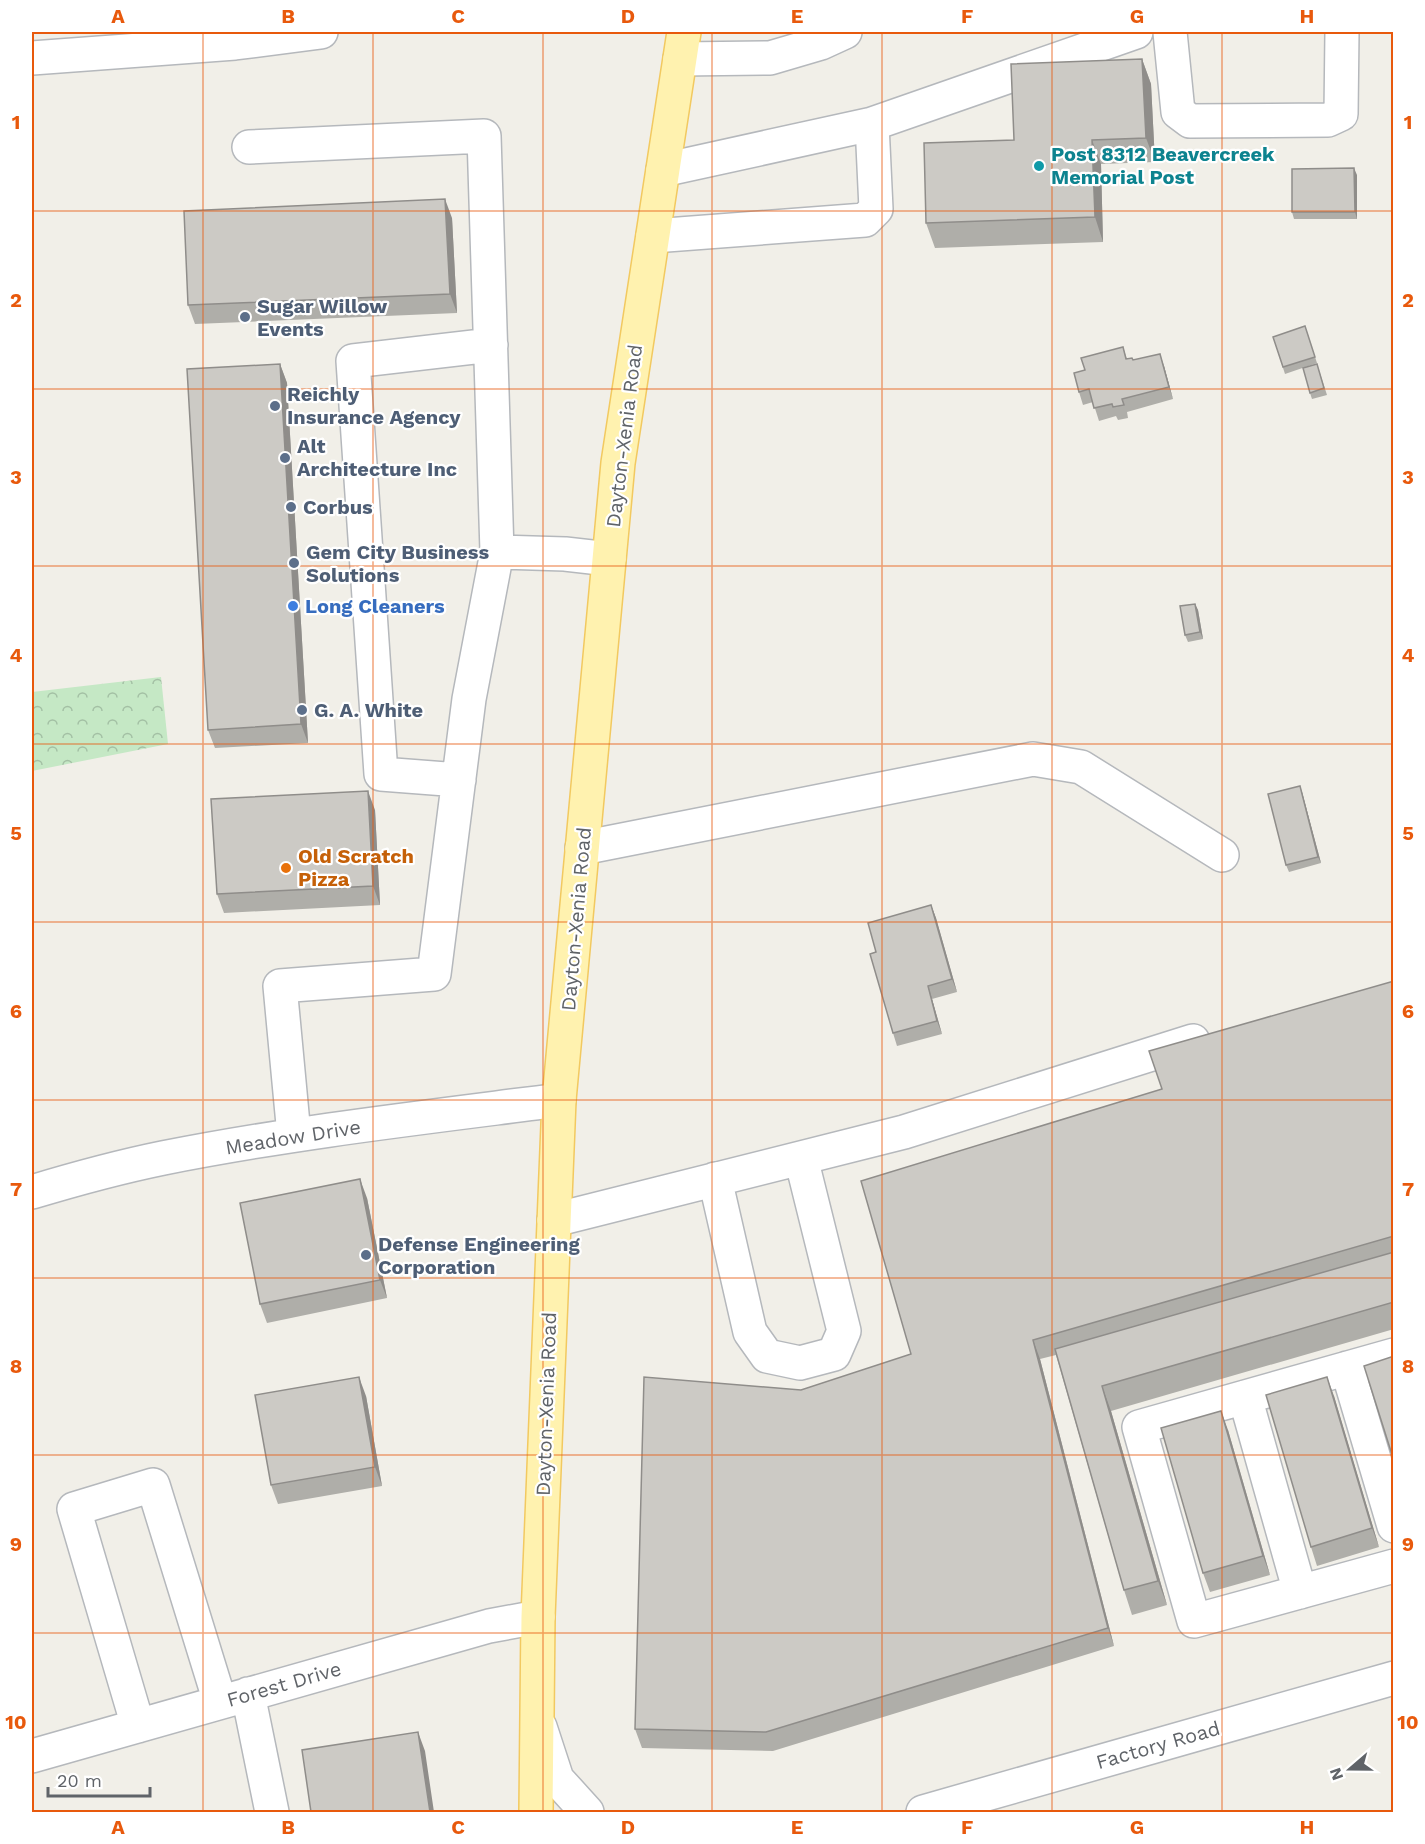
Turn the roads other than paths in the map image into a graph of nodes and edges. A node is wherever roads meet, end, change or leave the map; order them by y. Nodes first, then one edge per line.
1 (321, 32) edge
2 (844, 32) edge
3 (1136, 32) edge
4 (1170, 32) edge
5 (1342, 32) edge
6 (155, 40) edge
7 (682, 45) edge
8 (32, 58) edge
9 (872, 124) junction
10 (249, 147) dead end
11 (663, 170) junction
12 (653, 236) junction
13 (491, 345) junction
14 (497, 552) junction
15 (609, 559) junction
16 (459, 780) junction
17 (582, 848) junction
18 (1222, 855) dead end
19 (1216, 1034) edge
20 (558, 1100) junction
21 (294, 1135) junction
22 (801, 1158) junction
23 (715, 1179) junction
24 (32, 1192) edge
25 (554, 1220) junction
26 (1394, 1355) edge
27 (1347, 1368) junction
28 (1245, 1397) junction
29 (1394, 1526) edge
30 (1394, 1566) edge
31 (1300, 1592) junction
32 (538, 1617) junction
33 (1394, 1678) edge
34 (234, 1698) junction
35 (536, 1715) junction
36 (138, 1726) junction
37 (32, 1756) edge
38 (272, 1812) edge
39 (536, 1812) edge
40 (587, 1812) edge
41 (922, 1812) edge

1 - 6 street
2 - 7 street
3 - 9 street
4 - 5 street
6 - 8 street
7 - 11 main road, Dayton-Xenia Road
9 - 11 street
9 - 12 street
10 - 13 street
11 - 12 main road, Dayton-Xenia Road
12 - 15 main road, Dayton-Xenia Road
13 - 14 street
13 - 16 street
14 - 15 street
14 - 16 street
15 - 17 main road, Dayton-Xenia Road
16 - 21 street
17 - 18 street
17 - 20 main road, Dayton-Xenia Road
19 - 22 street
20 - 21 street, Meadow Drive
20 - 25 main road, Dayton-Xenia Road
21 - 24 street, Meadow Drive
22 - 23 street
22 - 23 street
23 - 25 street
25 - 32 main road, Dayton-Xenia Road
26 - 27 street
27 - 28 street
27 - 29 street
28 - 31 street
28 - 31 street
30 - 31 street
32 - 34 street, Forest Drive
32 - 35 main road, Dayton-Xenia Road
33 - 41 street, Factory Road
34 - 36 street, Forest Drive
34 - 36 street
34 - 38 street
35 - 39 main road, Dayton-Xenia Road
35 - 40 street
36 - 37 street, Forest Drive

